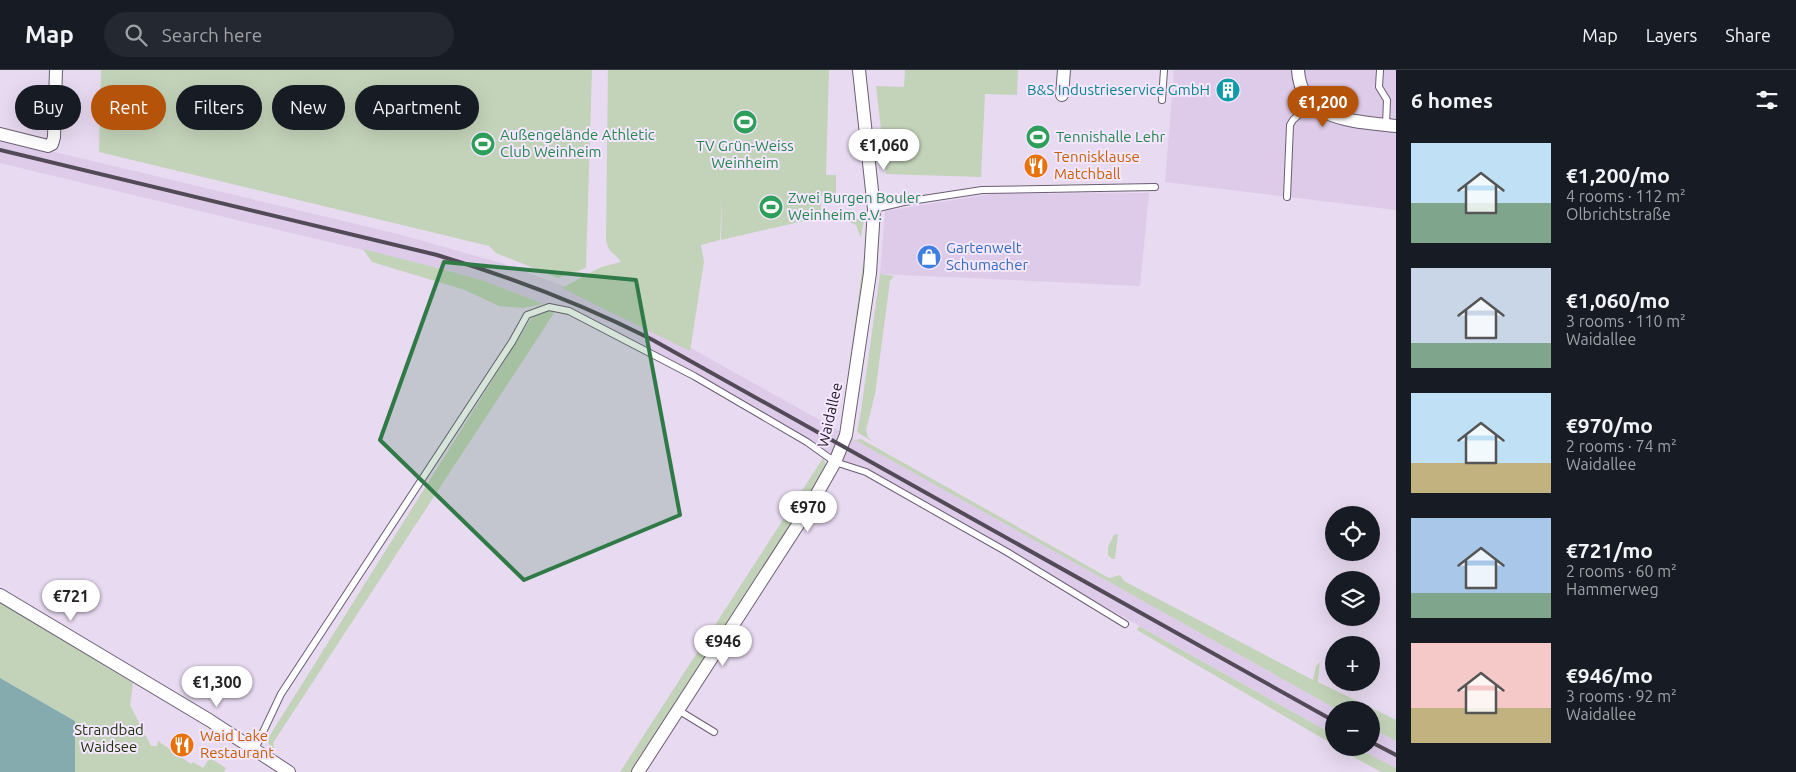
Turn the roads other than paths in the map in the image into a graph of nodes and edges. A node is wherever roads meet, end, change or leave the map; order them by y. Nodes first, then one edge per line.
1 (56, 70) edge
2 (859, 70) edge
3 (1064, 70) edge
4 (1164, 70) edge
5 (1298, 70) edge
6 (1380, 70) edge
7 (1062, 95) dead end
8 (1162, 100) dead end
9 (1312, 103) junction
10 (1391, 125) edge
11 (0, 134) edge
12 (1155, 187) dead end
13 (1286, 197) dead end
14 (874, 209) junction
15 (836, 462) junction
16 (0, 595) edge
17 (1125, 624) dead end
18 (678, 710) junction
19 (714, 732) dead end
20 (256, 749) junction
21 (289, 772) edge
22 (638, 772) edge

1 - 11 street
2 - 14 street, Waidallee
3 - 7 street
4 - 8 lane
5 - 9 street
6 - 10 lane
9 - 10 street
9 - 13 lane
12 - 14 lane
14 - 15 street, Waidallee
15 - 17 lane
15 - 18 street, Waidallee
15 - 20 lane
16 - 20 street
18 - 19 lane
18 - 22 street, Waidallee
20 - 21 street

